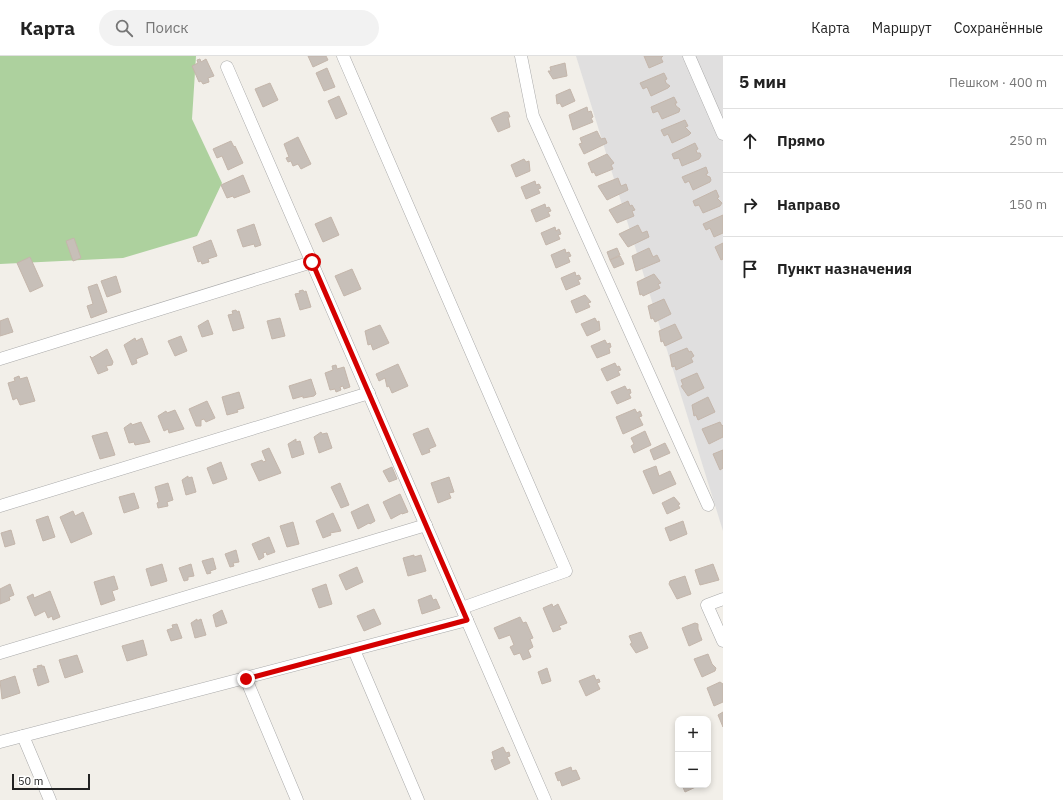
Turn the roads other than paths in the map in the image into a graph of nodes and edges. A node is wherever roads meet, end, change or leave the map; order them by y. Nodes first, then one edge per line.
1 (343, 56) edge
2 (521, 56) edge
3 (689, 56) edge
4 (227, 67) dead end
5 (723, 134) edge
6 (312, 262) junction
7 (0, 359) edge
8 (369, 393) junction
9 (708, 505) dead end
10 (0, 506) edge
11 (426, 525) junction
12 (723, 599) edge
13 (462, 608) junction
14 (467, 620) junction
15 (723, 641) edge
16 (354, 650) junction
17 (0, 653) edge
18 (246, 679) junction
19 (23, 736) junction
20 (0, 742) edge
21 (50, 800) edge
22 (297, 800) edge
23 (418, 800) edge
24 (545, 800) edge

1 - 13 street
2 - 9 street
3 - 5 street
4 - 6 street
6 - 7 street
6 - 8 street
8 - 10 street
8 - 11 street
11 - 13 street
11 - 17 street
12 - 15 street
13 - 14 street
14 - 16 street
14 - 24 street
16 - 18 street
16 - 23 street
18 - 19 street
18 - 22 street
19 - 20 street
19 - 21 street

